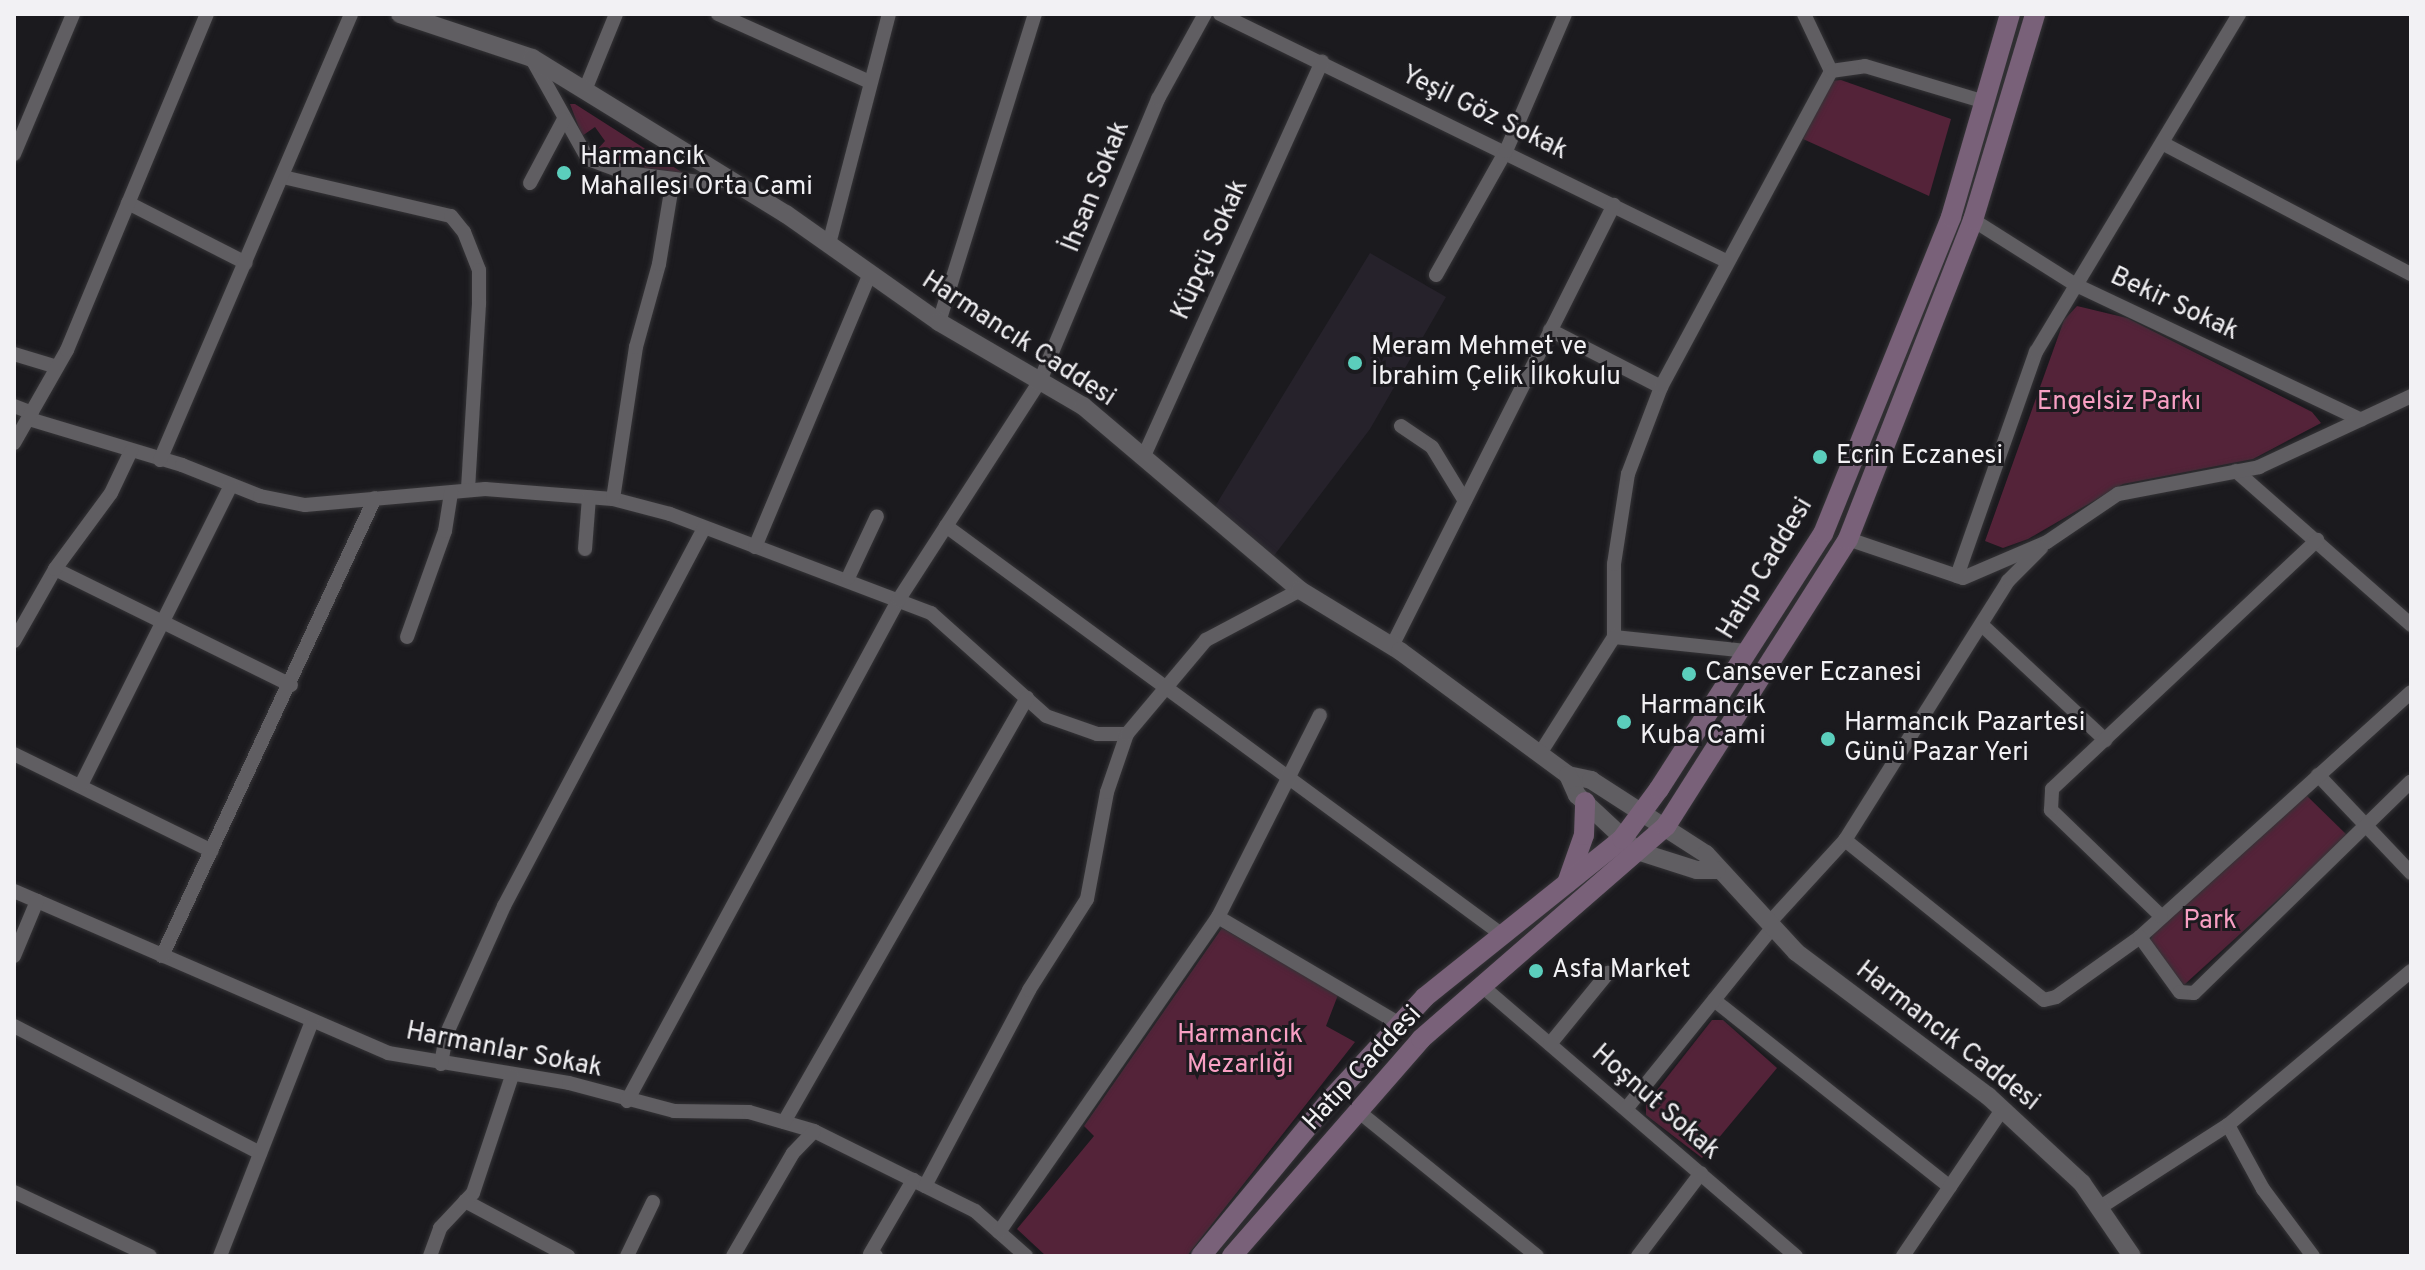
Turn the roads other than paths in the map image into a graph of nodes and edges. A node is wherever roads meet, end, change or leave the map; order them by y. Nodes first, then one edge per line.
1 (73, 14) edge
2 (207, 14) edge
3 (351, 14) edge
4 (400, 14) edge
5 (616, 14) edge
6 (718, 14) edge
7 (889, 14) edge
8 (1035, 14) edge
9 (1205, 14) edge
10 (1220, 14) edge
11 (1565, 14) edge
12 (1804, 14) edge
13 (2010, 14) edge
14 (2035, 14) edge
15 (2239, 14) edge
16 (532, 58) junction
17 (1322, 62) junction
18 (1831, 71) junction
19 (870, 82) junction
20 (585, 90) junction
21 (1985, 102) junction
22 (564, 119) junction
23 (2164, 144) junction
24 (1506, 151) junction
25 (14, 154) edge
26 (283, 177) junction
27 (673, 179) junction
28 (732, 180) junction
29 (530, 183) dead end
30 (128, 203) junction
31 (1614, 205) junction
32 (1973, 220) junction
33 (829, 244) junction
34 (1726, 261) junction
35 (246, 263) junction
36 (870, 273) junction
37 (2411, 274) edge
38 (1436, 275) dead end
39 (2076, 285) junction
40 (939, 322) junction
41 (1550, 330) junction
42 (14, 354) edge
43 (57, 367) junction
44 (1040, 381) junction
45 (1661, 387) junction
46 (2411, 396) edge
47 (14, 406) edge
48 (30, 416) junction
49 (2361, 420) junction
50 (1401, 426) dead end
51 (14, 443) edge
52 (131, 451) junction
53 (1143, 458) junction
54 (160, 460) junction
55 (2236, 471) junction
56 (231, 485) junction
57 (468, 490) junction
58 (451, 492) junction
59 (589, 497) junction
60 (375, 498) junction
61 (613, 499) junction
62 (1465, 501) junction
63 (877, 516) dead end
64 (946, 526) junction
65 (704, 528) junction
66 (1848, 539) junction
67 (2317, 540) junction
68 (2047, 542) junction
69 (755, 547) junction
70 (585, 549) dead end
71 (55, 569) junction
72 (1957, 576) junction
73 (848, 578) junction
74 (1300, 590) junction
75 (899, 599) junction
76 (2408, 616) edge
77 (165, 621) junction
78 (1984, 627) junction
79 (407, 637) dead end
80 (1614, 637) junction
81 (14, 641) edge
82 (1392, 646) junction
83 (1748, 651) junction
84 (291, 685) junction
85 (1162, 687) junction
86 (2411, 692) edge
87 (1027, 698) junction
88 (1320, 715) dead end
89 (1127, 734) junction
90 (2105, 740) junction
91 (14, 754) edge
92 (1539, 755) junction
93 (1290, 774) junction
94 (1568, 775) junction
95 (2318, 775) junction
96 (2411, 781) edge
97 (81, 785) junction
98 (1585, 802) junction
99 (1643, 813) junction
100 (2366, 825) junction
101 (1666, 826) junction
102 (1845, 840) junction
103 (1630, 845) junction
104 (212, 851) junction
105 (1717, 870) junction
106 (2411, 873) edge
107 (1566, 887) junction
108 (14, 891) edge
109 (37, 901) junction
110 (2161, 916) junction
111 (1218, 917) junction
112 (1771, 925) junction
113 (1504, 936) junction
114 (2140, 937) junction
115 (14, 956) edge
116 (162, 956) junction
117 (2411, 971) edge
118 (1608, 973) dead end
119 (1482, 986) junction
120 (1714, 1000) junction
121 (312, 1021) junction
122 (1400, 1024) junction
123 (14, 1026) edge
124 (1550, 1044) junction
125 (441, 1064) junction
126 (512, 1076) junction
127 (627, 1101) junction
128 (1626, 1109) junction
129 (2002, 1110) junction
130 (1358, 1111) junction
131 (784, 1122) junction
132 (2228, 1125) junction
133 (814, 1131) junction
134 (260, 1153) junction
135 (1701, 1173) junction
136 (919, 1183) junction
137 (1950, 1187) junction
138 (14, 1192) edge
139 (465, 1201) junction
140 (653, 1202) dead end
141 (2099, 1208) junction
142 (999, 1232) junction
143 (1234, 1255) edge
144 (150, 1256) edge
145 (220, 1256) edge
146 (430, 1256) edge
147 (568, 1256) edge
148 (627, 1256) edge
149 (733, 1256) edge
150 (876, 1256) edge
151 (1026, 1256) edge
152 (1201, 1256) edge
153 (1537, 1256) edge
154 (1638, 1256) edge
155 (1796, 1256) edge
156 (1903, 1256) edge
157 (2132, 1256) edge
158 (2313, 1256) edge

1 - 25 street
2 - 30 street
3 - 26 street
4 - 16 street, Harmancık Caddesi
5 - 20 street
6 - 19 street
7 - 19 street
8 - 40 street
9 - 44 street, İhsan Sokak
10 - 17 street, Yeşil Göz Sokak
11 - 24 street
12 - 18 street
13 - 21 main road, Hatıp Caddesi
14 - 32 main road, Hatıp Caddesi
15 - 23 street
16 - 20 street, Harmancık Caddesi
16 - 22 street
17 - 24 street, Yeşil Göz Sokak
17 - 53 street, Küpçü Sokak
18 - 21 street
18 - 34 street
19 - 33 street
20 - 28 street, Harmancık Caddesi
21 - 83 main road, Hatıp Caddesi
22 - 27 street
22 - 29 street
23 - 37 street
23 - 39 street
24 - 31 street, Yeşil Göz Sokak
24 - 38 street
26 - 35 street
26 - 57 street
27 - 28 street
27 - 61 street
28 - 33 street, Harmancık Caddesi
30 - 35 street
30 - 43 street
31 - 34 street, Yeşil Göz Sokak
31 - 41 street
32 - 39 street, Bekir Sokak
32 - 66 main road, Hatıp Caddesi
33 - 36 street, Harmancık Caddesi
34 - 45 street
35 - 54 street
36 - 40 street, Harmancık Caddesi
36 - 69 street
39 - 49 street, Bekir Sokak
39 - 72 street
40 - 44 street, Harmancık Caddesi
41 - 45 street
41 - 62 street
42 - 43 street
43 - 48 street
44 - 53 street, Harmancık Caddesi
44 - 64 street, İhsan Sokak
45 - 80 street
46 - 49 street
47 - 48 street
48 - 51 street
48 - 52 street
49 - 55 street
50 - 62 street
52 - 54 street
52 - 71 street
53 - 74 street, Harmancık Caddesi
54 - 56 street
55 - 67 street
55 - 68 street
56 - 60 street
56 - 77 street
57 - 58 street
57 - 59 street
58 - 60 street
58 - 79 street
59 - 61 street
59 - 70 street
60 - 84 street
61 - 65 street
62 - 82 street
63 - 73 street
64 - 75 street, İhsan Sokak
64 - 85 street
65 - 69 street
65 - 125 street
66 - 72 street
66 - 101 main road, Hatıp Caddesi
67 - 76 street
67 - 90 street
68 - 72 street
68 - 78 street
69 - 73 street
71 - 77 street
71 - 81 street
73 - 75 street
74 - 82 street, Harmancık Caddesi
74 - 85 street
75 - 87 street
75 - 127 street, İhsan Sokak
77 - 84 street
77 - 97 street
78 - 90 street
78 - 102 street
80 - 83 street
80 - 92 street
82 - 92 street, Harmancık Caddesi
83 - 99 main road, Hatıp Caddesi
84 - 104 street
85 - 89 street
85 - 93 street
86 - 95 street
87 - 89 street
87 - 131 street
88 - 93 street
89 - 136 street
90 - 110 street
91 - 97 street
92 - 94 street, Harmancık Caddesi
93 - 111 street
93 - 113 street
94 - 98 street
94 - 99 street, Harmancık Caddesi
95 - 100 street
95 - 110 street
96 - 100 street
97 - 104 street
98 - 103 street
98 - 107 main road
99 - 101 street, Harmancık Caddesi
99 - 103 main road, Hatıp Caddesi
100 - 106 street
100 - 114 street
101 - 103 main road, Hatıp Caddesi
101 - 105 street, Harmancık Caddesi
102 - 112 street
102 - 114 street
103 - 105 street
103 - 107 main road, Hatıp Caddesi
103 - 119 main road, Hatıp Caddesi
104 - 116 street
105 - 112 street, Harmancık Caddesi
107 - 113 main road, Hatıp Caddesi
108 - 109 street, Harmanlar Sokak
109 - 115 street
109 - 116 street, Harmanlar Sokak
110 - 114 street
111 - 122 street
111 - 142 street
112 - 120 street
112 - 129 street, Harmancık Caddesi
113 - 122 main road, Hatıp Caddesi
116 - 121 street, Harmanlar Sokak
117 - 132 street
118 - 124 street
119 - 124 street, Hoşnut Sokak
119 - 130 main road, Hatıp Caddesi
120 - 128 street
120 - 137 street
121 - 125 street, Harmanlar Sokak
121 - 134 street
122 - 152 main road, Hatıp Caddesi
123 - 134 street
124 - 128 street, Hoşnut Sokak
125 - 126 street, Harmanlar Sokak
126 - 127 street, Harmanlar Sokak
126 - 139 street
127 - 131 street, Harmanlar Sokak
128 - 135 street, Hoşnut Sokak
129 - 137 street
129 - 141 street, Harmancık Caddesi
130 - 143 main road, Hatıp Caddesi
130 - 153 street
131 - 133 street, Harmanlar Sokak
132 - 141 street
132 - 158 street
133 - 136 street, Harmanlar Sokak
133 - 149 street
134 - 145 street
135 - 154 street
135 - 155 street, Hoşnut Sokak
136 - 142 street, Harmanlar Sokak
136 - 150 street
137 - 156 street
138 - 144 street
139 - 146 street
139 - 147 street
140 - 148 street
141 - 157 street, Harmancık Caddesi
142 - 151 street, Harmanlar Sokak

